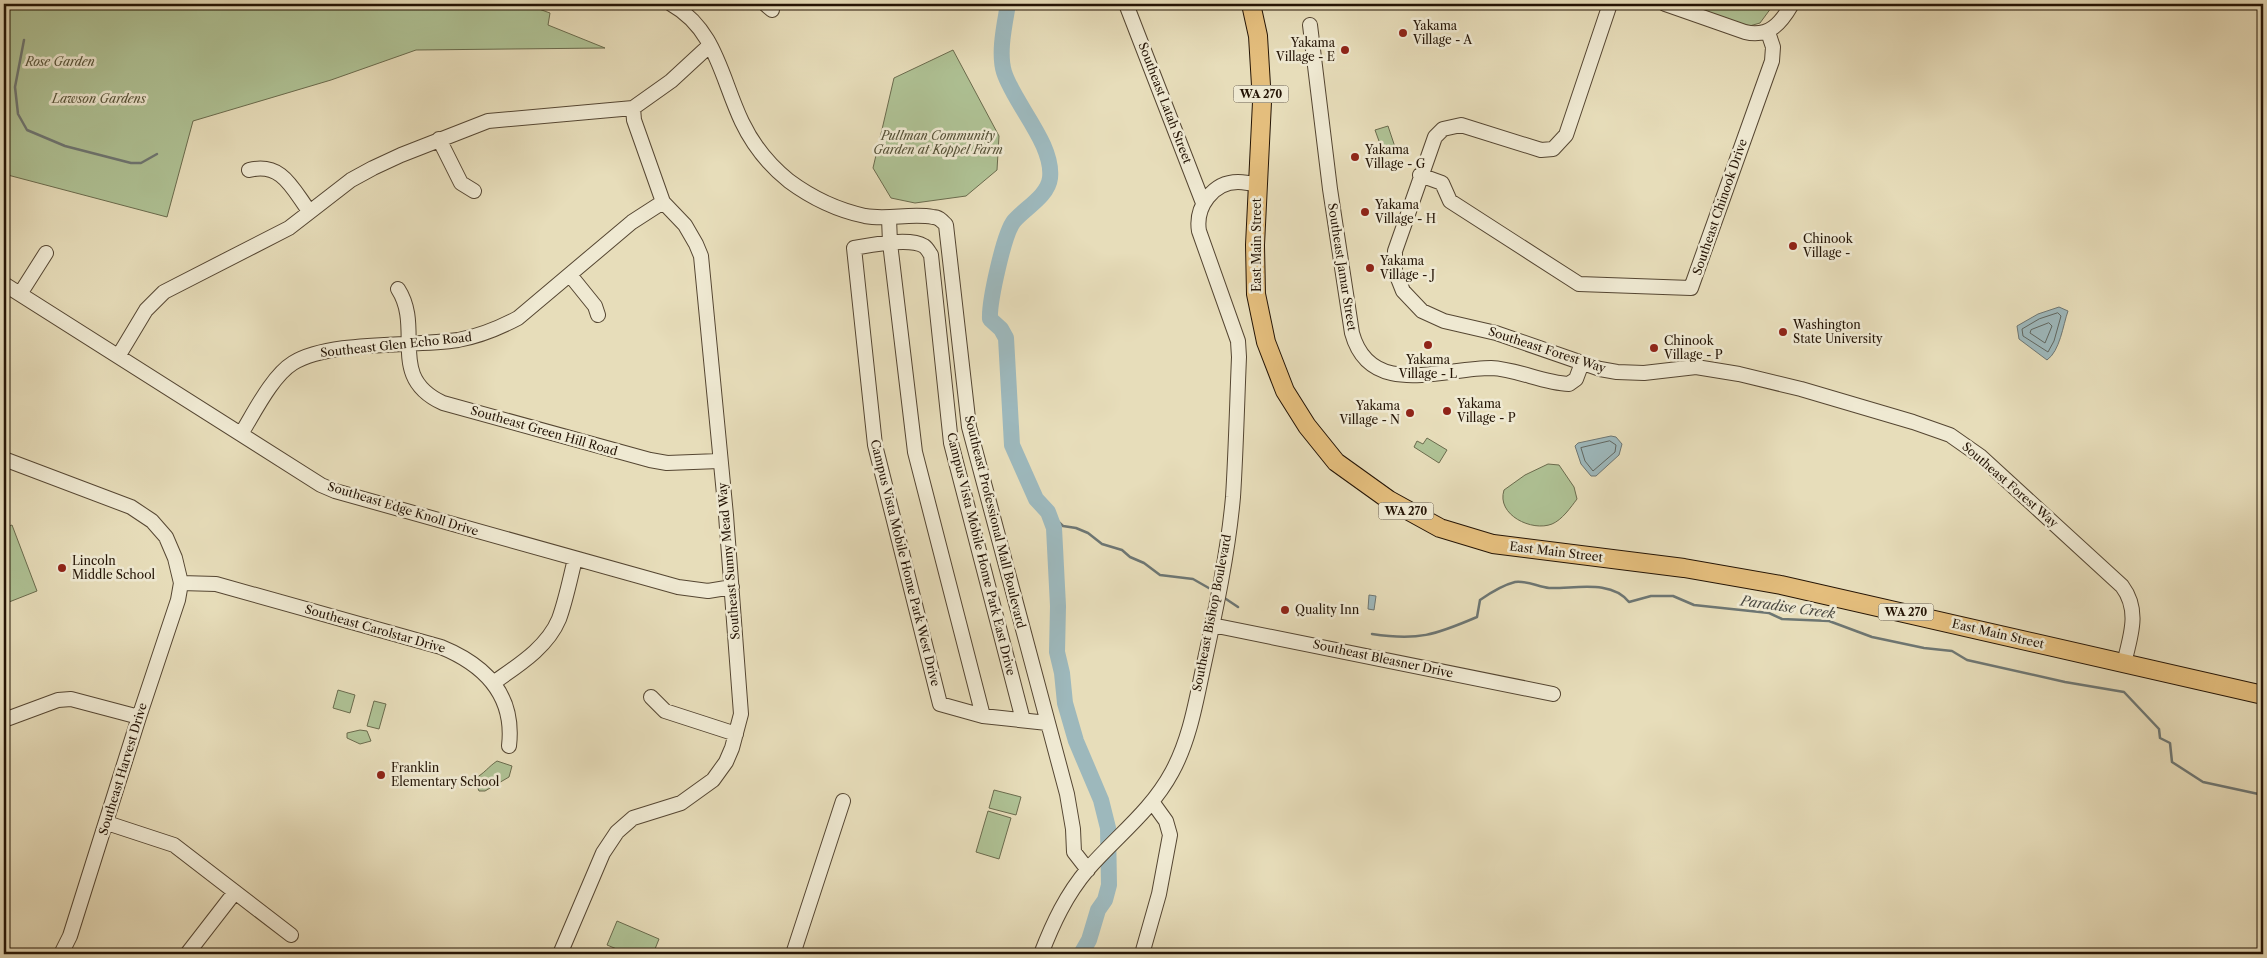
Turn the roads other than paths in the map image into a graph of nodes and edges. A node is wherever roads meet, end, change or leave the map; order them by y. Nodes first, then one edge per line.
1 (670, 4) edge
2 (1126, 4) edge
3 (1251, 4) edge
4 (1610, 4) edge
5 (1665, 4) edge
6 (1792, 4) edge
7 (686, 7) edge
8 (1310, 25) dead end
9 (1768, 32) junction
10 (710, 45) junction
11 (633, 108) junction
12 (439, 139) junction
13 (249, 170) dead end
14 (1420, 175) junction
15 (1258, 184) junction
16 (474, 191) dead end
17 (663, 202) junction
18 (1203, 203) junction
19 (309, 211) junction
20 (889, 218) junction
21 (890, 243) junction
22 (46, 253) dead end
23 (570, 275) junction
24 (4, 284) edge
25 (398, 289) dead end
26 (20, 294) junction
27 (598, 315) dead end
28 (410, 344) junction
29 (119, 355) junction
30 (1582, 363) junction
31 (241, 434) junction
32 (4, 459) edge
33 (719, 461) junction
34 (575, 559) junction
35 (181, 583) junction
36 (732, 587) junction
37 (1212, 625) junction
38 (2124, 663) junction
39 (493, 683) junction
40 (1553, 694) dead end
41 (2263, 694) edge
42 (652, 697) dead end
43 (983, 716) junction
44 (139, 717) junction
45 (4, 720) edge
46 (1023, 720) junction
47 (1048, 723) junction
48 (736, 734) junction
49 (509, 746) dead end
50 (843, 801) dead end
51 (1153, 803) junction
52 (107, 823) junction
53 (1091, 866) junction
54 (235, 892) junction
55 (291, 935) dead end
56 (61, 954) edge
57 (187, 954) edge
58 (560, 954) edge
59 (793, 954) edge
60 (1041, 954) edge
61 (1142, 954) edge

1 - 7 street
2 - 18 street, Southeast Latah Street
3 - 15 main road, East Main Street / WA 270
4 - 14 street, Southeast Forest Way
5 - 9 street
6 - 9 street
7 - 10 street, Southeast Professional Mall Boulevard
8 - 30 street, Southeast Jamar Street
9 - 14 street, Southeast Chinook Drive
10 - 11 street
10 - 20 street, Southeast Professional Mall Boulevard
11 - 12 street
11 - 17 street, Southeast Sunny Mead Way
12 - 16 street
12 - 19 street
13 - 19 street
14 - 30 street, Southeast Forest Way
15 - 18 street
15 - 38 main road, East Main Street / WA 270
17 - 23 street, Southeast Glen Echo Road
17 - 33 street, Southeast Sunny Mead Way
18 - 37 street, Southeast Bishop Boulevard
19 - 29 street
20 - 21 street
20 - 47 street, Southeast Professional Mall Boulevard
21 - 43 street
21 - 43 street, Campus Vista Mobile Home Park West Drive
21 - 46 street, Campus Vista Mobile Home Park East Drive
22 - 26 street
23 - 27 street
23 - 28 street, Southeast Glen Echo Road
24 - 26 street, Southeast Edge Knoll Drive
25 - 28 street, Southeast Green Hill Road
26 - 29 street, Southeast Edge Knoll Drive
28 - 31 street, Southeast Glen Echo Road
28 - 33 street, Southeast Green Hill Road
29 - 31 street, Southeast Edge Knoll Drive
30 - 38 street, Southeast Forest Way
31 - 34 street, Southeast Edge Knoll Drive
32 - 35 street
33 - 36 street, Southeast Sunny Mead Way
34 - 36 street, Southeast Edge Knoll Drive
34 - 39 street
35 - 39 street, Southeast Carolstar Drive
35 - 44 street, Southeast Harvest Drive
36 - 48 street, Southeast Sunny Mead Way
37 - 40 street, Southeast Bleasner Drive
37 - 51 street, Southeast Bishop Boulevard
38 - 41 main road, East Main Street / WA 270
39 - 49 street, Southeast Carolstar Drive
42 - 48 street
43 - 46 street
44 - 45 street
44 - 52 street, Southeast Harvest Drive
46 - 47 street
47 - 53 street, Southeast Professional Mall Boulevard
48 - 58 street, Southeast Sunny Mead Way
50 - 59 street
51 - 53 street, Southeast Bishop Boulevard
51 - 61 street
52 - 54 street
52 - 56 street, Southeast Harvest Drive
53 - 60 street, Southeast Bishop Boulevard
54 - 55 street
54 - 57 street

